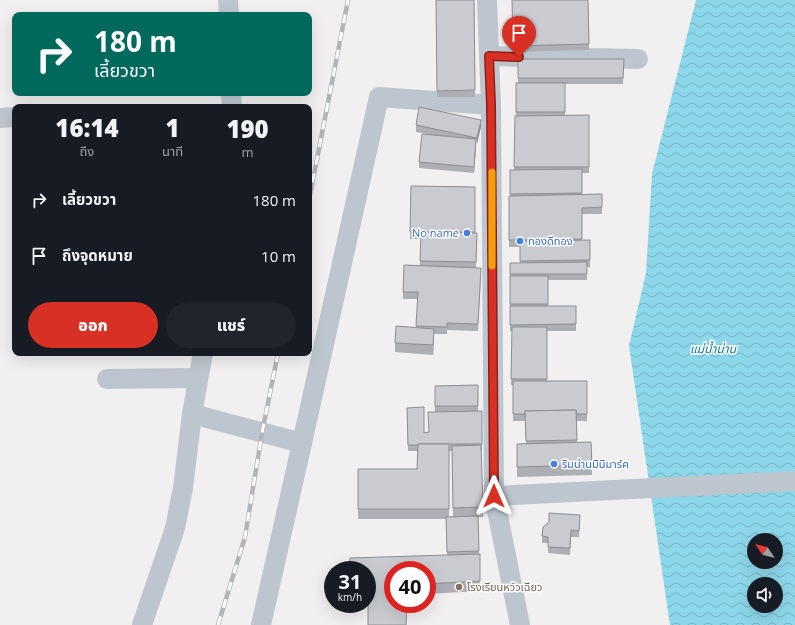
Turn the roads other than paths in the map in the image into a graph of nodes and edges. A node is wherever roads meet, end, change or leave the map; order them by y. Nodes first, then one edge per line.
1 (228, 0) edge
2 (487, 0) edge
3 (229, 12) edge
4 (489, 56) junction
5 (638, 59) dead end
6 (491, 105) junction
7 (12, 117) edge
8 (0, 118) edge
9 (202, 356) edge
10 (198, 378) junction
11 (107, 379) dead end
12 (192, 414) junction
13 (302, 443) junction
14 (795, 482) edge
15 (494, 496) junction
16 (142, 625) edge
17 (261, 625) edge
18 (520, 625) edge

1 - 3 street
2 - 4 street
4 - 5 street
4 - 6 street
6 - 13 street
6 - 15 street
7 - 8 street
9 - 10 street
10 - 11 street
10 - 12 street
12 - 13 street
12 - 16 street
13 - 17 street
14 - 15 street
15 - 18 street

